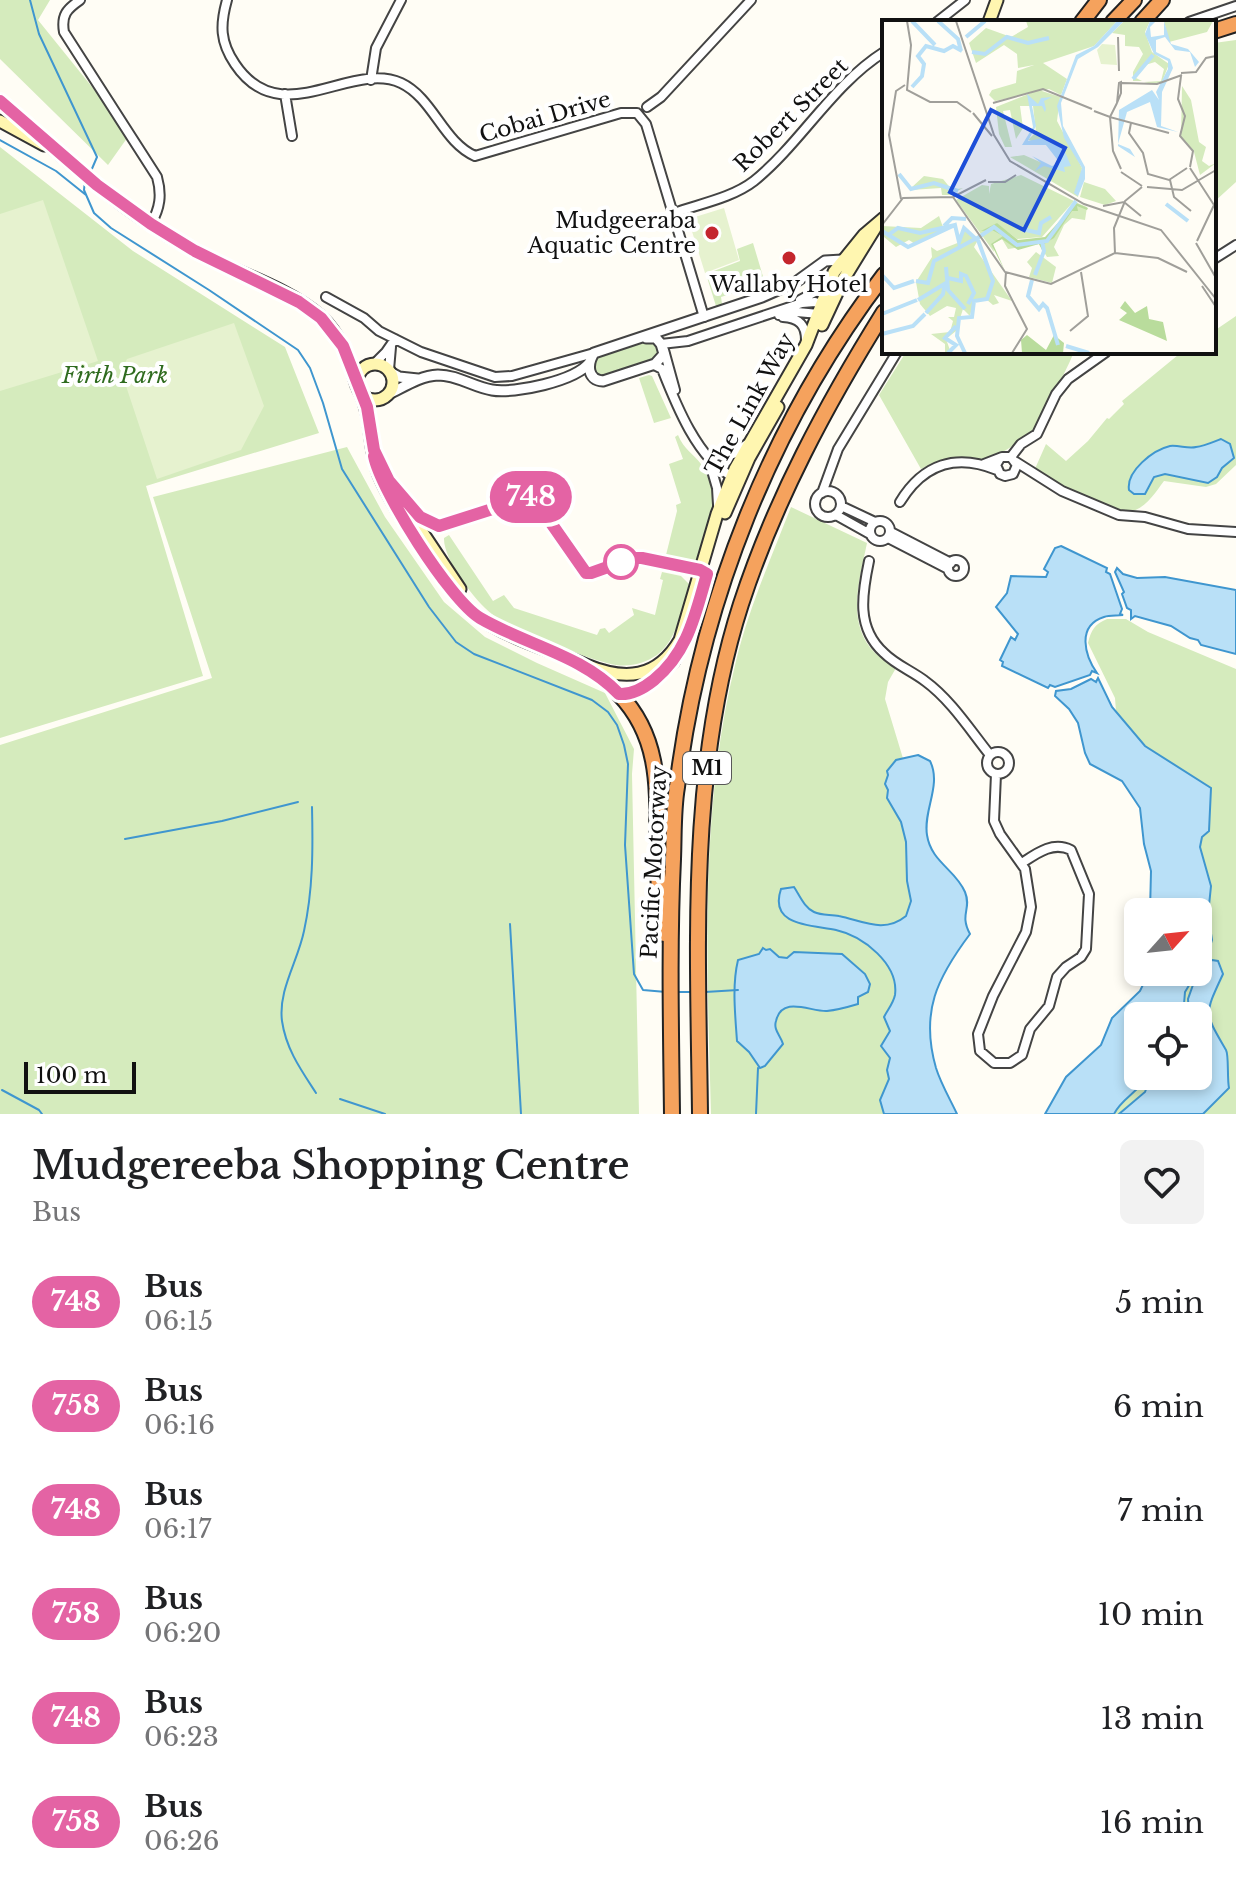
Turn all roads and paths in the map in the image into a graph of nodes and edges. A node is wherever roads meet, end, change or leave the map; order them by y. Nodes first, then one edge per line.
1 (80, 0) edge
2 (227, 0) edge
3 (401, 0) edge
4 (751, 0) edge
5 (965, 0) edge
6 (1099, 0) edge
7 (1134, 0) edge
8 (1162, 0) edge
9 (1236, 6) edge
10 (940, 20) edge
11 (1084, 20) edge
12 (1115, 20) edge
13 (1144, 20) edge
14 (1195, 20) edge
15 (1236, 24) edge
16 (1216, 30) edge
17 (882, 54) edge
18 (371, 80) junction
19 (285, 94) junction
20 (0, 101) edge
21 (647, 107) dead end
22 (0, 121) edge
23 (292, 136) dead end
24 (56, 150) junction
25 (674, 213) junction
26 (881, 221) edge
27 (151, 224) junction
28 (1236, 245) edge
29 (1216, 258) edge
30 (842, 260) junction
31 (882, 278) edge
32 (828, 284) junction
33 (326, 297) dead end
34 (823, 310) junction
35 (777, 311) junction
36 (882, 315) edge
37 (704, 317) junction
38 (766, 318) junction
39 (670, 329) junction
40 (646, 338) junction
41 (393, 343) junction
42 (806, 345) junction
43 (343, 346) junction
44 (661, 353) junction
45 (896, 354) edge
46 (1103, 354) edge
47 (592, 357) junction
48 (373, 364) junction
49 (389, 371) junction
50 (568, 376) junction
51 (418, 379) junction
52 (596, 379) junction
53 (359, 389) junction
54 (386, 396) junction
55 (681, 410) junction
56 (372, 432) junction
57 (747, 444) junction
58 (374, 450) junction
59 (710, 457) junction
60 (1013, 459) junction
61 (999, 460) junction
62 (983, 464) junction
63 (997, 470) junction
64 (736, 473) junction
65 (1013, 474) junction
66 (1033, 475) junction
67 (393, 489) junction
68 (827, 492) junction
69 (900, 502) dead end
70 (841, 506) junction
71 (717, 514) junction
72 (836, 515) junction
73 (875, 522) junction
74 (439, 526) dead end
75 (1236, 532) edge
76 (870, 534) junction
77 (889, 535) junction
78 (420, 537) junction
79 (869, 561) dead end
80 (949, 566) dead end
81 (702, 573) junction
82 (577, 662) junction
83 (619, 694) junction
84 (990, 755) junction
85 (996, 774) junction
86 (1022, 863) junction
87 (670, 962) junction
88 (672, 1114) edge
89 (700, 1114) edge

1 - 27 street
2 - 19 street
3 - 18 street
4 - 21 street
5 - 10 street
6 - 11 highway
7 - 12 highway
8 - 13 highway
9 - 14 street
15 - 16 highway
17 - 25 street, Robert Street
18 - 19 street, Cobai Drive
18 - 25 street, Cobai Drive
19 - 23 street
20 - 24 main road
22 - 24 main road
24 - 27 main road
25 - 37 street
26 - 30 main road
26 - 34 main road
27 - 43 main road
28 - 29 street
30 - 32 main road
30 - 37 street
31 - 87 highway, Pacific Motorway / M1
32 - 34 main road
32 - 35 street
33 - 41 street
34 - 35 street
34 - 38 street
34 - 42 main road, The Link Way
34 - 64 main road
35 - 38 street
36 - 89 highway, Pacific Motorway / M1
37 - 39 street
38 - 42 street
38 - 44 street
39 - 40 street
39 - 44 street
40 - 44 street
40 - 47 street
41 - 47 street
41 - 48 street
41 - 49 street
42 - 57 main road, The Link Way
43 - 48 main road
43 - 53 main road, The Link Way
44 - 52 street
44 - 55 street
44 - 55 street
45 - 68 street
46 - 60 street
47 - 50 street
47 - 52 street
48 - 49 main road
48 - 53 main road
49 - 51 street
49 - 54 main road
50 - 51 street
50 - 52 street
51 - 54 street
53 - 54 main road
53 - 56 main road, The Link Way
54 - 56 main road, The Link Way
55 - 59 street
56 - 58 main road, The Link Way
57 - 59 street
57 - 64 main road, The Link Way
58 - 67 main road, The Link Way
58 - 78 main road, The Link Way
59 - 64 street
59 - 71 street
60 - 61 street
60 - 65 street
60 - 66 street
61 - 62 street
61 - 63 street
62 - 63 street
62 - 69 street
63 - 65 street
64 - 71 main road, The Link Way
64 - 81 main road
65 - 66 street
66 - 75 street
67 - 74 main road
67 - 78 main road, The Link Way
68 - 70 street
68 - 72 street
70 - 72 street
70 - 73 street
71 - 81 main road, The Link Way
72 - 76 street
73 - 76 street
73 - 77 street
76 - 77 street
77 - 80 street
78 - 82 main road, The Link Way
79 - 84 street
81 - 82 main road, The Link Way
81 - 83 main road
82 - 83 main road, The Link Way
83 - 87 highway
84 - 85 street
84 - 85 street
85 - 86 street
86 - 86 street
87 - 88 highway, Pacific Motorway / M1

